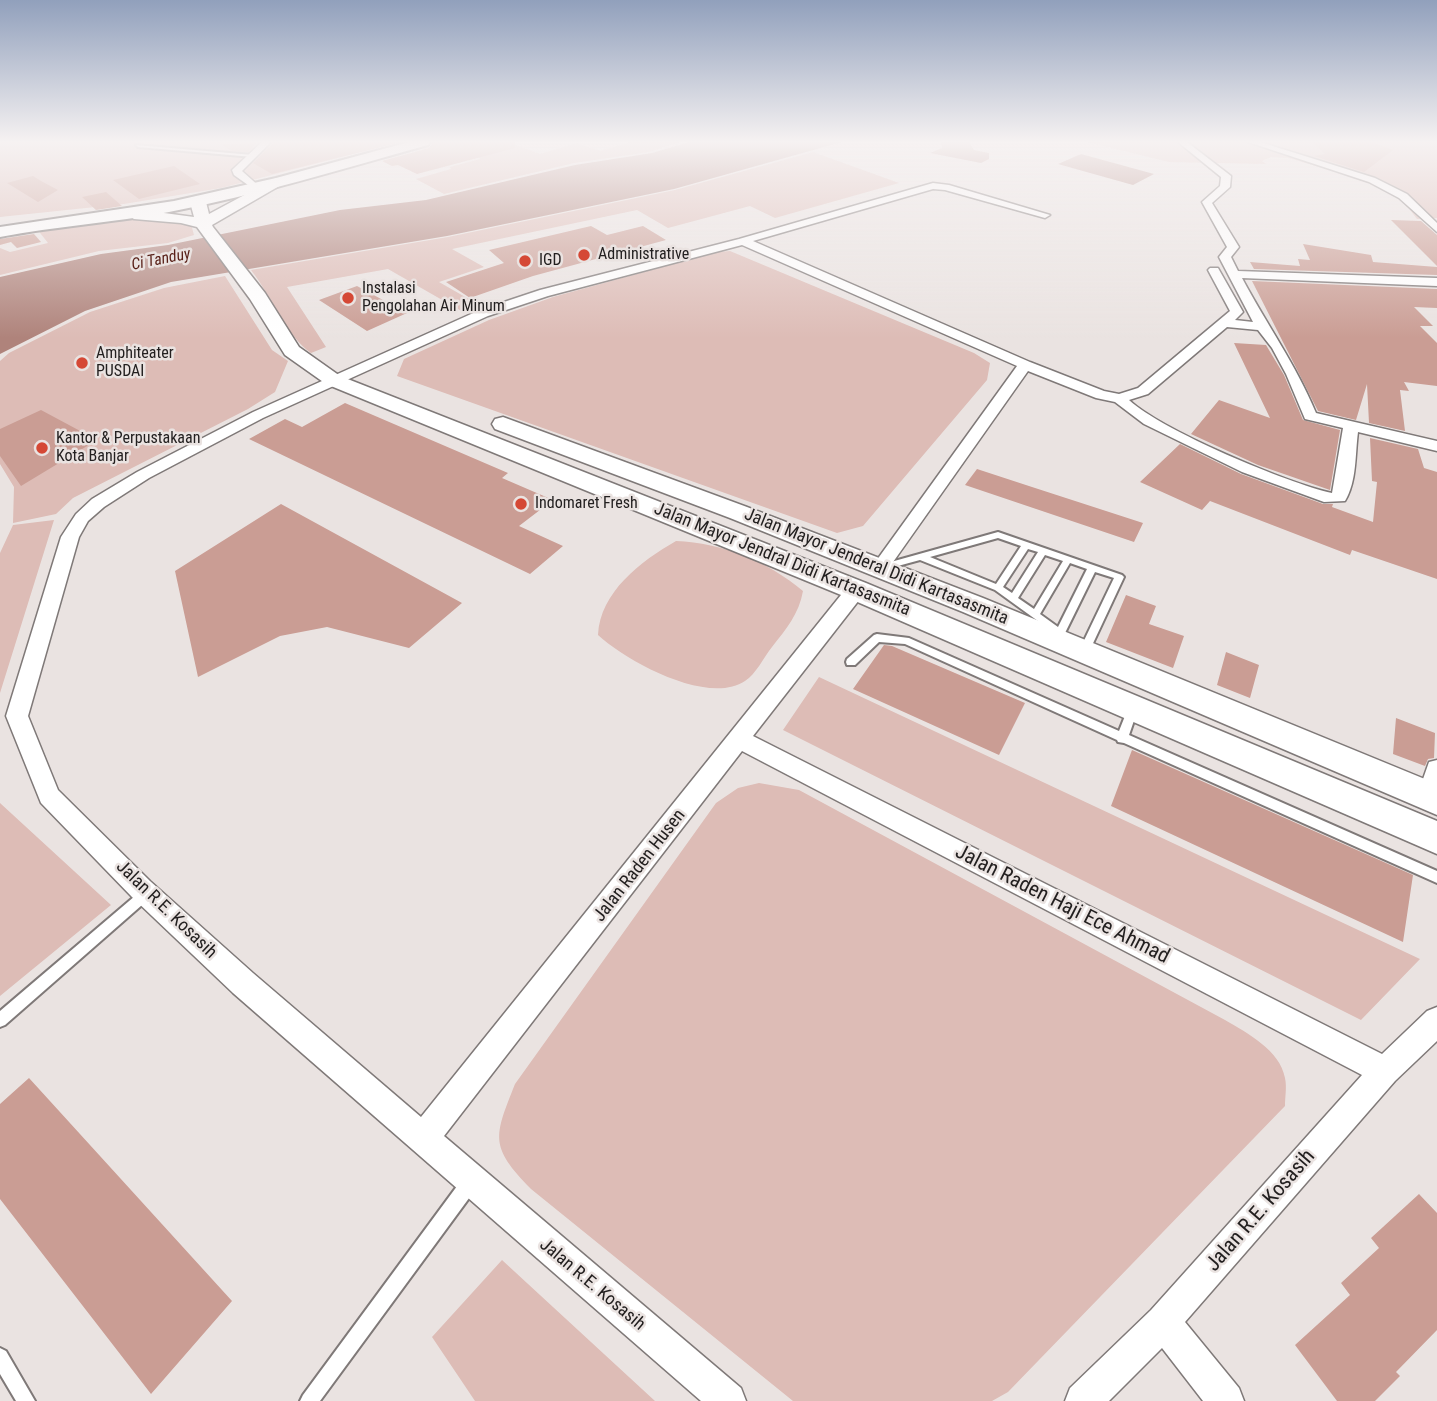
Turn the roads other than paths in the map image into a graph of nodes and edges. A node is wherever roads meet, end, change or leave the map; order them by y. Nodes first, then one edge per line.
1 (167, 207) edge
2 (200, 207) edge
3 (234, 207) edge
4 (859, 207) edge
5 (1018, 207) edge
6 (1210, 207) edge
7 (1415, 207) edge
8 (134, 214) junction
9 (1045, 215) dead end
10 (204, 225) junction
11 (1437, 229) edge
12 (0, 232) edge
13 (743, 241) junction
14 (1214, 270) dead end
15 (1234, 274) junction
16 (1437, 282) edge
17 (1224, 323) junction
18 (1262, 327) junction
19 (1025, 365) junction
20 (343, 375) junction
21 (1120, 398) junction
22 (1351, 426) junction
23 (1437, 446) edge
24 (1026, 545) junction
25 (1043, 551) junction
26 (920, 556) junction
27 (1068, 560) junction
28 (880, 568) junction
29 (1092, 568) junction
30 (998, 588) junction
31 (856, 590) junction
32 (1013, 599) junction
33 (1035, 615) junction
34 (1060, 634) junction
35 (1084, 652) junction
36 (851, 662) dead end
37 (1133, 709) junction
38 (1122, 739) junction
39 (740, 740) junction
40 (1437, 769) edge
41 (1433, 798) edge
42 (1437, 838) edge
43 (1437, 877) edge
44 (146, 894) junction
45 (0, 1020) edge
46 (1437, 1021) edge
47 (1385, 1071) junction
48 (422, 1140) junction
49 (471, 1182) junction
50 (1163, 1322) junction
51 (0, 1357) edge
52 (26, 1401) edge
53 (309, 1401) edge
54 (729, 1401) edge
55 (1083, 1401) edge
56 (1226, 1401) edge

1 - 8 highway
2 - 10 main road, Jalan Mayor Jendral Didi Kartasasmita
3 - 10 main road
4 - 13 street, Jalan R.E. Kosasih
5 - 9 street, Jalan R.E. Kosasih
6 - 15 street
7 - 11 street
8 - 10 main road
8 - 12 highway
10 - 20 main road, Jalan Mayor Jendral Didi Kartasasmita
13 - 19 street
13 - 20 street, Jalan R.E. Kosasih
14 - 17 street
15 - 16 street
15 - 18 street
17 - 18 street
17 - 21 street
18 - 22 street
19 - 21 street
19 - 28 street
20 - 28 main road, Jalan Mayor Jenderal Didi Kartasasmita
20 - 31 main road, Jalan Mayor Jendral Didi Kartasasmita
20 - 44 street, Jalan R.E. Kosasih
21 - 22 street
22 - 23 street
24 - 25 lane
24 - 26 lane
24 - 30 lane
25 - 27 lane
25 - 32 lane
26 - 28 lane
26 - 30 lane
27 - 29 lane
27 - 33 lane
28 - 35 main road, Jalan Mayor Jenderal Didi Kartasasmita
29 - 34 lane
29 - 35 lane
30 - 32 lane
31 - 37 main road, Jalan Mayor Jendral Didi Kartasasmita
31 - 39 street, Jalan Raden Husen
32 - 33 lane
33 - 34 lane
34 - 35 lane
35 - 41 main road, Jalan Mayor Jenderal Didi Kartasasmita
36 - 38 lane
37 - 38 lane
37 - 42 main road, Jalan Mayor Jendral Didi Kartasasmita
38 - 43 lane
39 - 47 street, Jalan Raden Haji Ece Ahmad
39 - 48 street, Jalan Raden Husen
40 - 41 street
44 - 45 lane
44 - 48 street, Jalan R.E. Kosasih
46 - 47 street, Jalan R.E. Kosasih
47 - 50 street, Jalan R.E. Kosasih
48 - 49 street, Jalan R.E. Kosasih
49 - 53 lane
49 - 54 street, Jalan R.E. Kosasih
50 - 55 street, Jalan R.E. Kosasih
50 - 56 street
51 - 52 lane

